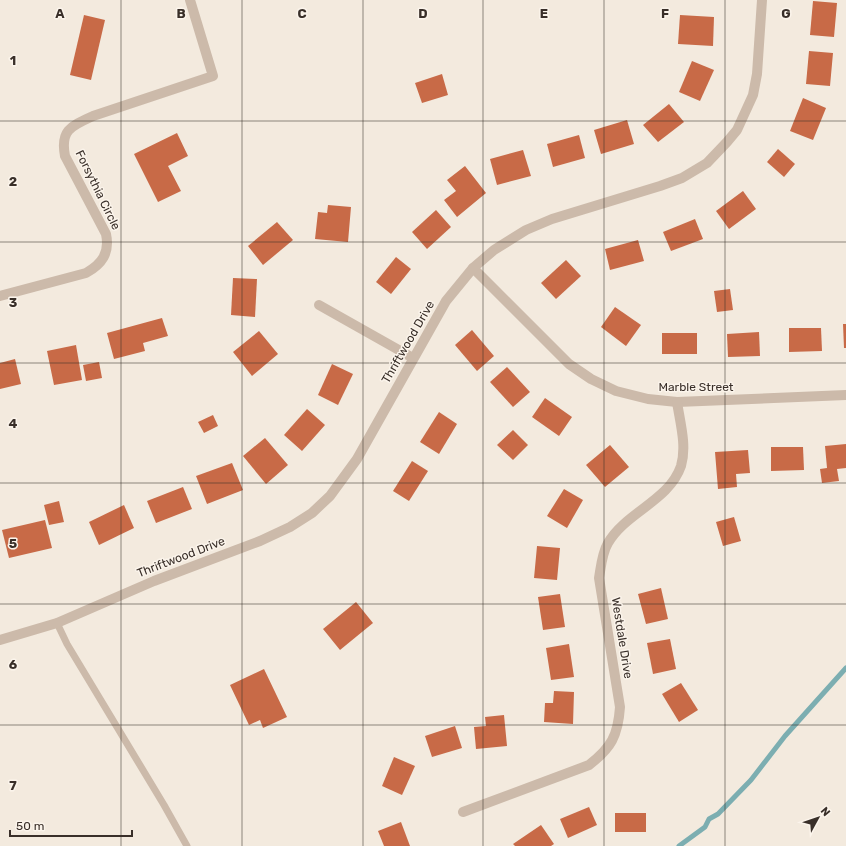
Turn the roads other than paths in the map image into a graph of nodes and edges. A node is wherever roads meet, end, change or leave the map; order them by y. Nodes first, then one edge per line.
1 (190, 0) edge
2 (762, 0) edge
3 (473, 268) junction
4 (0, 296) edge
5 (319, 305) dead end
6 (413, 358) junction
7 (846, 395) edge
8 (677, 402) junction
9 (57, 623) junction
10 (0, 640) edge
11 (463, 812) dead end
12 (187, 846) edge

1 - 4 street, Forsythia Circle
2 - 3 street, Thriftwood Drive
3 - 6 street, Thriftwood Drive
3 - 8 street, Marble Street
5 - 6 street
6 - 9 street, Thriftwood Drive
7 - 8 street, Marble Street
8 - 11 street, Westdale Drive
9 - 10 street, Thriftwood Drive
9 - 12 lane

